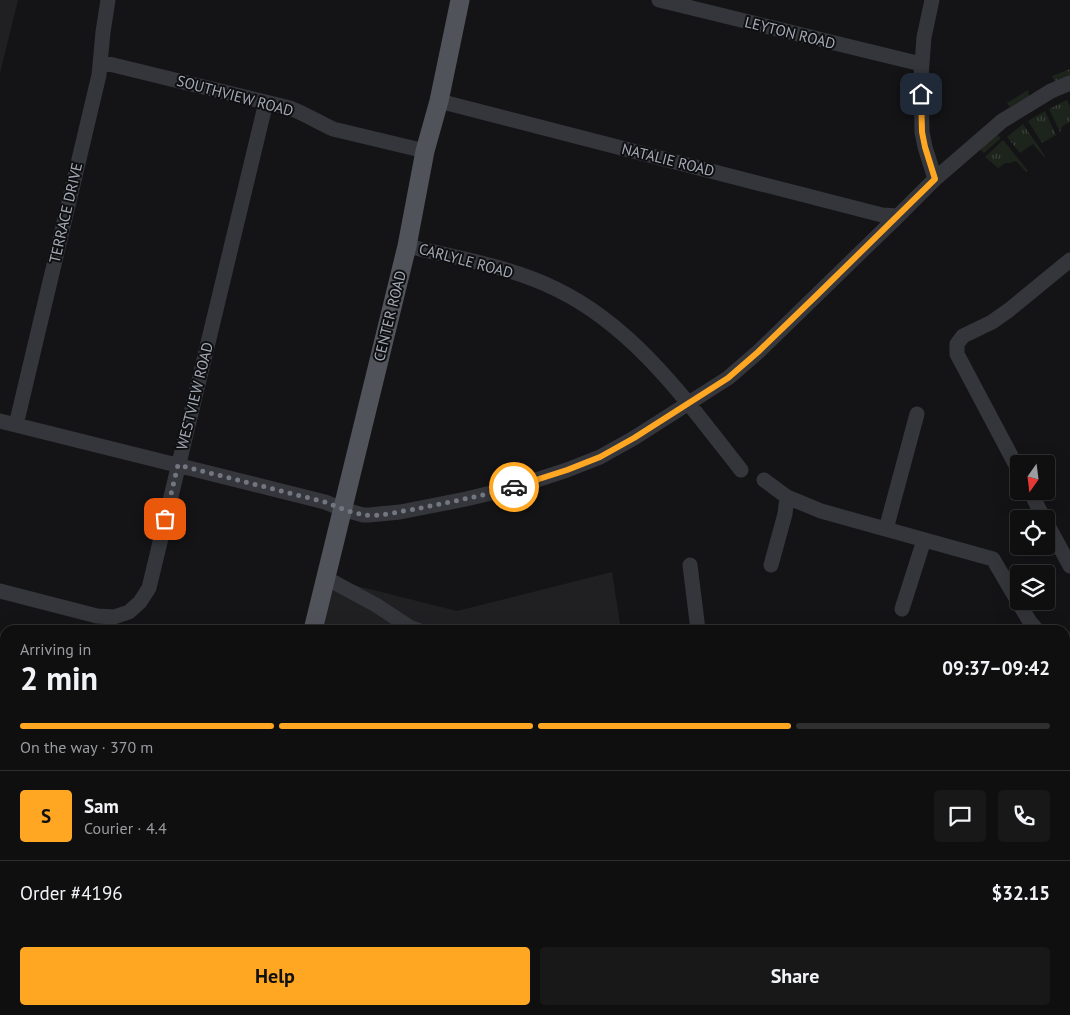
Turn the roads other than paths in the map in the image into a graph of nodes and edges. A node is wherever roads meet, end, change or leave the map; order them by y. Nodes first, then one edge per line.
1 (108, 0) edge
2 (460, 0) edge
3 (660, 0) edge
4 (932, 0) edge
5 (101, 62) junction
6 (921, 64) junction
7 (1070, 83) edge
8 (439, 101) junction
9 (266, 102) junction
10 (425, 151) junction
11 (935, 179) junction
12 (898, 216) junction
13 (407, 246) junction
14 (1070, 260) edge
15 (688, 404) junction
16 (917, 414) dead end
17 (0, 421) edge
18 (16, 424) junction
19 (1011, 455) edge
20 (178, 465) junction
21 (742, 470) dead end
22 (764, 480) dead end
23 (787, 497) junction
24 (342, 509) junction
25 (886, 529) junction
26 (1055, 534) edge
27 (924, 540) junction
28 (1066, 548) edge
29 (690, 565) dead end
30 (771, 565) dead end
31 (1070, 566) edge
32 (326, 578) junction
33 (0, 591) edge
34 (902, 610) dead end
35 (314, 625) edge
36 (406, 625) edge
37 (697, 625) edge
38 (1033, 625) edge

1 - 5 street, TERRACE DRIVE
2 - 8 main road, CENTER ROAD
3 - 6 street, LEYTON ROAD
4 - 6 street
5 - 9 street, SOUTHVIEW ROAD
5 - 18 street, TERRACE DRIVE
6 - 11 street
7 - 11 street
8 - 10 main road, CENTER ROAD
8 - 12 street, NATALIE ROAD
9 - 10 street, SOUTHVIEW ROAD
9 - 20 street, WESTVIEW ROAD
10 - 13 main road, CENTER ROAD
11 - 12 street
12 - 15 street
13 - 15 street, CARLYLE ROAD
13 - 24 main road, CENTER ROAD
14 - 19 street
15 - 21 street, CARLYLE ROAD
15 - 24 street
16 - 25 street
17 - 18 street
18 - 20 street
20 - 24 street
20 - 33 street, WESTVIEW ROAD
22 - 23 street
23 - 25 street
23 - 30 street
24 - 32 main road, CENTER ROAD
25 - 27 street
26 - 28 street
27 - 34 street
27 - 38 street
28 - 31 street
29 - 37 street
32 - 35 main road, CENTER ROAD
32 - 36 street

